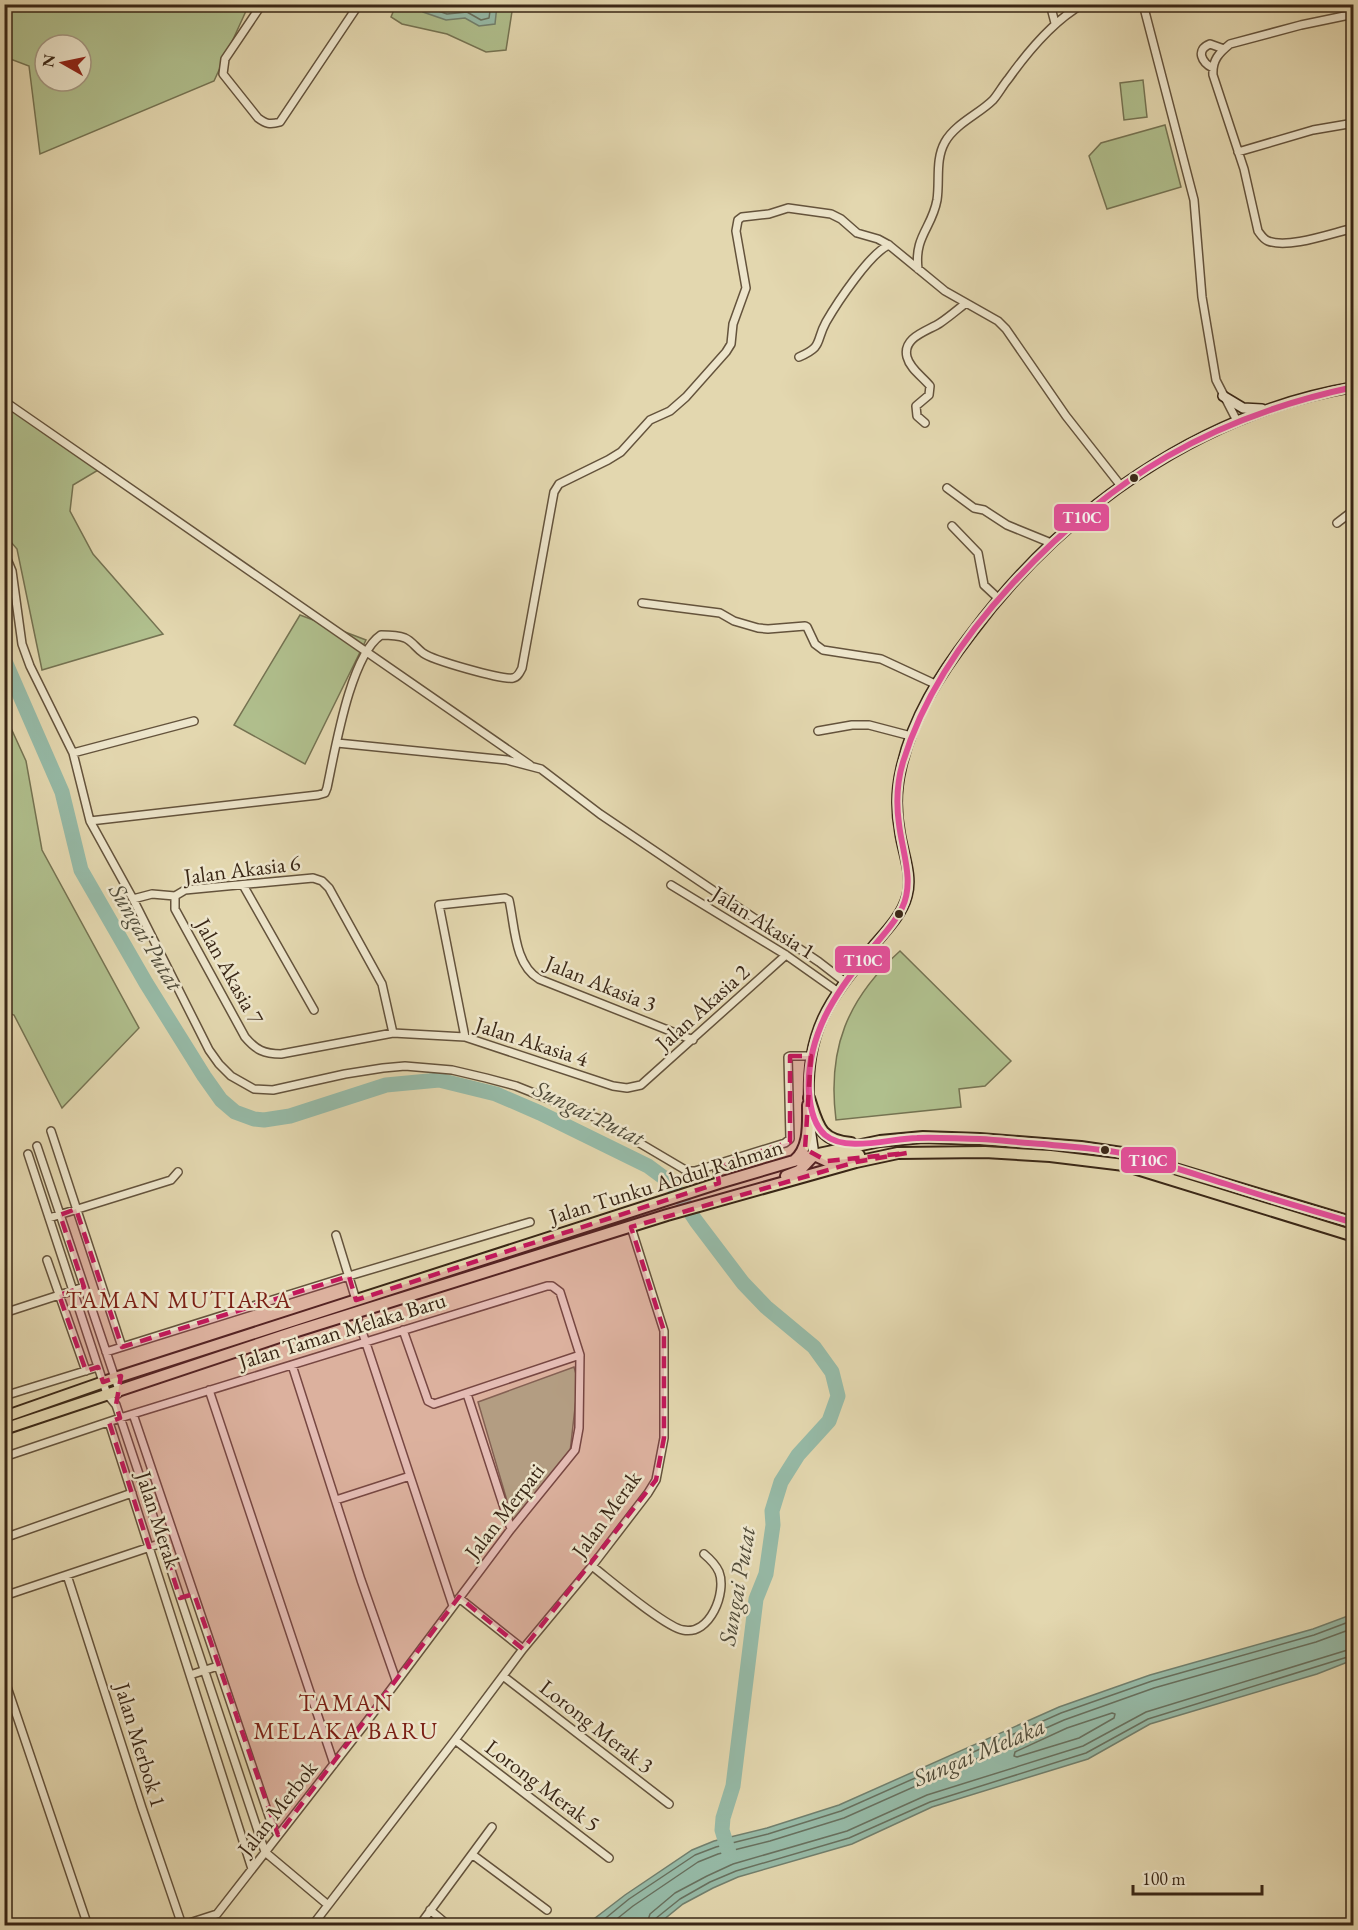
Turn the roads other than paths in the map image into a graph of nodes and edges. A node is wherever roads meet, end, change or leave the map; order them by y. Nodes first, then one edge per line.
1 (359, 4) edge
2 (1050, 4) edge
3 (1083, 4) edge
4 (1143, 4) edge
5 (260, 5) edge
6 (1353, 14) edge
7 (1055, 23) junction
8 (1224, 49) junction
9 (1213, 68) junction
10 (1353, 123) edge
11 (1238, 152) junction
12 (1353, 228) edge
13 (889, 245) junction
14 (918, 269) junction
15 (966, 303) junction
16 (799, 357) dead end
17 (1353, 387) edge
18 (1223, 396) junction
19 (4, 401) edge
20 (1273, 407) junction
21 (1237, 421) junction
22 (925, 423) dead end
23 (1121, 486) junction
24 (947, 488) dead end
25 (1353, 504) edge
26 (1337, 523) dead end
27 (952, 526) dead end
28 (1051, 543) junction
29 (4, 552) edge
30 (999, 598) junction
31 (642, 603) dead end
32 (366, 651) junction
33 (935, 684) junction
34 (195, 721) dead end
35 (818, 731) dead end
36 (911, 736) junction
37 (337, 743) junction
38 (73, 753) junction
39 (530, 765) junction
40 (90, 821) junction
41 (243, 885) junction
42 (670, 885) dead end
43 (175, 896) junction
44 (133, 899) junction
45 (786, 956) junction
46 (844, 982) junction
47 (837, 991) junction
48 (314, 1011) dead end
49 (393, 1034) junction
50 (465, 1037) junction
51 (693, 1040) junction
52 (268, 1054) joint
53 (811, 1056) junction
54 (642, 1085) joint
55 (809, 1098) junction
56 (51, 1131) dead end
57 (880, 1141) junction
58 (37, 1146) dead end
59 (907, 1153) junction
60 (28, 1154) dead end
61 (814, 1155) junction
62 (794, 1161) junction
63 (716, 1165) junction
64 (178, 1172) dead end
65 (719, 1183) junction
66 (725, 1198) junction
67 (76, 1209) junction
68 (60, 1215) junction
69 (49, 1218) junction
70 (530, 1222) dead end
71 (1353, 1223) edge
72 (631, 1227) junction
73 (336, 1235) dead end
74 (1353, 1236) edge
75 (47, 1260) dead end
76 (349, 1276) junction
77 (84, 1287) junction
78 (73, 1290) junction
79 (560, 1292) joint
80 (59, 1295) junction
81 (356, 1300) junction
82 (356, 1312) junction
83 (4, 1313) edge
84 (403, 1330) junction
85 (365, 1342) junction
86 (122, 1347) junction
87 (106, 1352) junction
88 (580, 1355) junction
89 (292, 1365) junction
90 (98, 1367) junction
91 (86, 1371) junction
92 (115, 1378) junction
93 (103, 1382) junction
94 (119, 1390) junction
95 (209, 1390) junction
96 (107, 1394) junction
97 (467, 1394) junction
98 (4, 1396) edge
99 (116, 1405) junction
100 (134, 1414) junction
101 (4, 1417) edge
102 (120, 1418) junction
103 (109, 1422) junction
104 (4, 1429) edge
105 (4, 1456) edge
106 (410, 1476) junction
107 (132, 1493) junction
108 (336, 1500) junction
109 (511, 1529) junction
110 (4, 1538) edge
111 (162, 1543) junction
112 (149, 1547) junction
113 (704, 1554) dead end
114 (592, 1566) junction
115 (67, 1575) junction
116 (194, 1594) junction
117 (4, 1596) edge
118 (459, 1598) junction
119 (180, 1599) junction
120 (453, 1606) junction
121 (522, 1649) junction
122 (218, 1666) junction
123 (204, 1670) junction
124 (190, 1675) junction
125 (503, 1676) junction
126 (4, 1678) edge
127 (396, 1680) junction
128 (365, 1724) joint
129 (455, 1740) junction
130 (334, 1764) junction
131 (669, 1804) dead end
132 (492, 1827) dead end
133 (278, 1835) junction
134 (265, 1852) junction
135 (473, 1855) junction
136 (609, 1858) dead end
137 (252, 1869) junction
138 (328, 1905) junction
139 (430, 1910) junction
140 (547, 1910) dead end
141 (4, 1916) edge
142 (181, 1925) edge
143 (8, 1926) edge
144 (88, 1926) edge
145 (312, 1926) edge
146 (419, 1926) edge
147 (450, 1926) edge

1 - 5 street
2 - 7 street
3 - 7 street
4 - 18 street
6 - 8 street
7 - 14 street
8 - 9 street
8 - 9 street
9 - 11 street
10 - 11 street
11 - 12 street
13 - 14 street
13 - 16 street
13 - 32 street
14 - 15 street
15 - 22 street
15 - 23 street
17 - 20 main road
18 - 20 main road
18 - 21 street
19 - 32 street
20 - 21 main road
21 - 23 main road
23 - 28 main road
24 - 28 street
25 - 26 street
27 - 30 street
28 - 30 main road
29 - 38 street
30 - 33 main road
31 - 33 street
32 - 37 street
32 - 39 street
33 - 36 main road
34 - 38 street
35 - 36 street
36 - 46 main road
37 - 39 street
37 - 40 street
38 - 40 street
39 - 46 street
40 - 44 street
41 - 43 street, Jalan Akasia 6
41 - 48 street
41 - 49 street, Jalan Akasia 6
42 - 45 street, Jalan Akasia 1
43 - 44 street, Jalan Akasia 6
43 - 52 street, Jalan Akasia 7
44 - 63 street
45 - 47 street, Jalan Akasia 1
45 - 51 street, Jalan Akasia 2
46 - 47 main road
47 - 53 main road
49 - 50 street, Jalan Akasia 4
49 - 52 street, Jalan Akasia 4
50 - 51 street, Jalan Akasia 3
50 - 54 street, Jalan Akasia 4
51 - 54 street, Jalan Akasia 2
53 - 55 main road
53 - 63 street
55 - 57 main road
55 - 61 main road
55 - 62 main road
56 - 67 street
57 - 61 main road, Jalan Tunku Abdul Rahman
57 - 71 main road, Jalan Tunku Abdul Rahman
58 - 68 street
59 - 61 main road
59 - 66 main road, Jalan Tunku Abdul Rahman
59 - 74 main road, Jalan Tunku Abdul Rahman
60 - 69 street
61 - 62 main road, Jalan Tunku Abdul Rahman
61 - 66 main road
62 - 65 main road, Jalan Tunku Abdul Rahman
63 - 65 street
64 - 67 street
65 - 81 main road, Jalan Tunku Abdul Rahman
66 - 72 main road, Jalan Tunku Abdul Rahman
67 - 68 street
67 - 86 street
68 - 69 street
68 - 77 street
69 - 78 street
70 - 76 street
72 - 82 main road, Jalan Tunku Abdul Rahman
72 - 114 street, Jalan Merak
73 - 76 street
75 - 80 street
76 - 81 street
76 - 86 street
77 - 78 street
77 - 87 street
78 - 80 street
78 - 90 street
79 - 84 street, Jalan Taman Melaka Baru
79 - 88 street, Jalan Merpati
80 - 83 street
80 - 91 street
81 - 92 main road, Jalan Tunku Abdul Rahman
82 - 85 street
82 - 94 main road, Jalan Tunku Abdul Rahman
84 - 85 street, Jalan Taman Melaka Baru
84 - 97 street
85 - 89 street, Jalan Taman Melaka Baru
85 - 106 street
86 - 87 street
87 - 92 street
88 - 97 street
88 - 109 street, Jalan Merpati
89 - 95 street, Jalan Taman Melaka Baru
89 - 108 street
90 - 91 street
90 - 93 street
91 - 98 street
92 - 93 main road, Jalan Tunku Abdul Rahman
92 - 94 street
93 - 96 street
93 - 101 main road, Jalan Tunku Abdul Rahman
94 - 96 main road, Jalan Tunku Abdul Rahman
94 - 99 street
95 - 100 street, Jalan Taman Melaka Baru
95 - 130 street
96 - 99 street
96 - 104 main road, Jalan Tunku Abdul Rahman
97 - 109 street
99 - 102 street, Jalan Merak
100 - 102 street, Jalan Taman Melaka Baru
100 - 116 street
102 - 103 street, Jalan Taman Melaka Baru
102 - 111 street, Jalan Merak
103 - 105 street, Jalan Taman Melaka Baru
103 - 107 street, Jalan Merak
106 - 108 street
106 - 120 street
107 - 110 street
107 - 112 street, Jalan Merak
108 - 127 street
109 - 118 street, Jalan Merpati
111 - 112 street
111 - 119 street, Jalan Merak
112 - 115 street
112 - 124 street, Jalan Merak
113 - 114 street
114 - 121 street, Jalan Merak
115 - 117 street
115 - 142 street, Jalan Merbok 1
116 - 119 street
116 - 122 street
118 - 120 street, Jalan Merpati
118 - 121 street
119 - 123 street, Jalan Merak
120 - 127 street, Jalan Merpati
121 - 125 street, Jalan Merak
122 - 123 street
122 - 133 street
123 - 124 street
123 - 134 street, Jalan Merak
124 - 137 street, Jalan Merak
125 - 129 street, Jalan Merak
125 - 131 street, Lorong Merak 3
126 - 144 street
127 - 128 street, Jalan Merpati
128 - 130 street, Jalan Merbok
129 - 136 street, Lorong Merak 5
129 - 138 street, Jalan Merak
130 - 133 street, Jalan Merbok
132 - 135 street
133 - 134 street, Jalan Merbok
134 - 137 street, Jalan Merbok
134 - 138 street
135 - 139 street
135 - 140 street
137 - 142 street, Jalan Merbok
138 - 145 street, Jalan Merak
139 - 146 street
139 - 147 street
141 - 143 street

